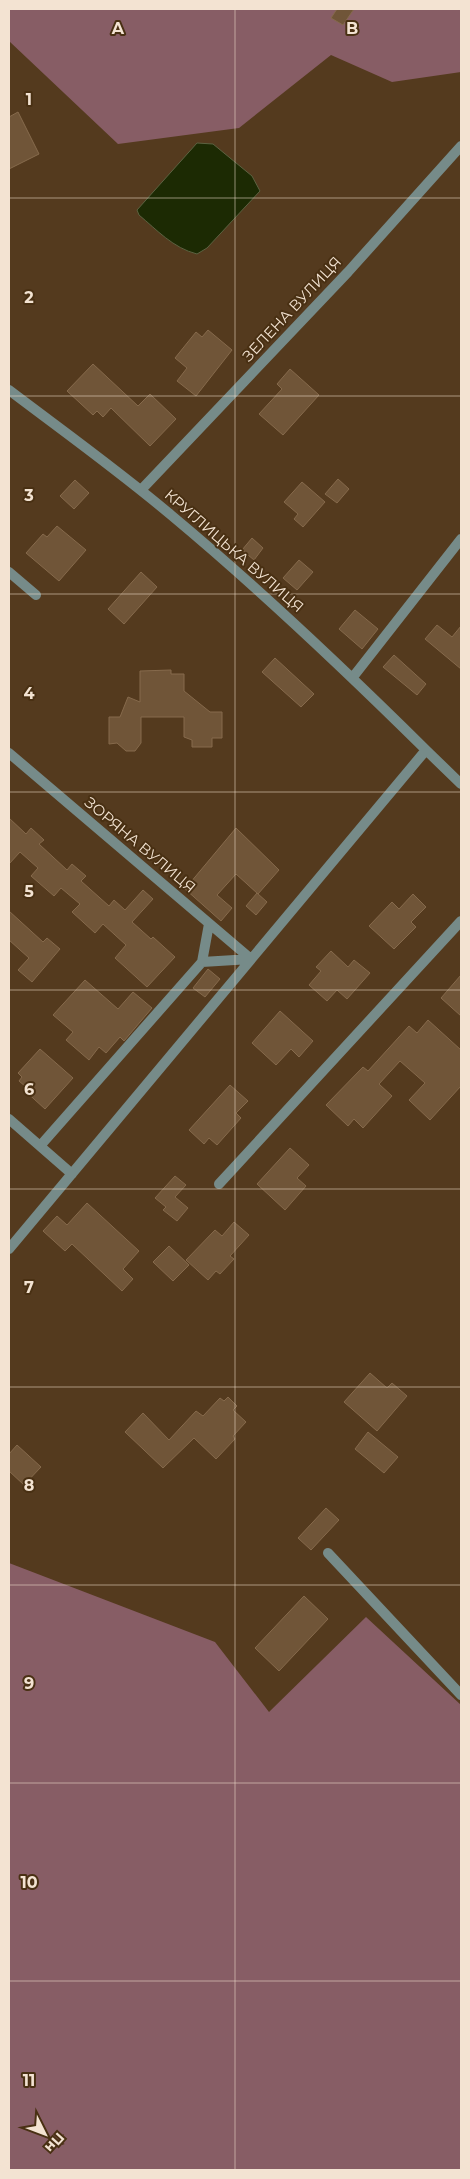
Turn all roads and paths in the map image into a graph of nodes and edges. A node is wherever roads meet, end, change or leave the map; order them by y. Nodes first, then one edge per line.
1 (461, 146) edge
2 (9, 390) edge
3 (141, 490) junction
4 (461, 539) edge
5 (9, 572) edge
6 (36, 595) dead end
7 (352, 677) junction
8 (426, 750) junction
9 (9, 753) edge
10 (461, 784) edge
11 (461, 921) edge
12 (209, 924) junction
13 (251, 959) junction
14 (202, 962) junction
15 (9, 1119) edge
16 (40, 1146) junction
17 (72, 1174) junction
18 (219, 1184) dead end
19 (9, 1249) edge
20 (328, 1553) dead end
21 (461, 1695) edge

1 - 3 street, ЗЕЛЕНА ВУЛИЦЯ
2 - 3 street, КРУГЛИЦЬКА ВУЛИЦЯ
3 - 7 street, КРУГЛИЦЬКА ВУЛИЦЯ
4 - 7 street
5 - 6 street
7 - 8 street, КРУГЛИЦЬКА ВУЛИЦЯ
8 - 10 street, КРУГЛИЦЬКА ВУЛИЦЯ
8 - 13 street
9 - 12 street, ЗОРЯНА ВУЛИЦЯ
11 - 18 street
12 - 13 street, ЗОРЯНА ВУЛИЦЯ
12 - 14 street
13 - 14 street
13 - 17 street
14 - 16 street
15 - 16 street
16 - 17 street
17 - 19 street
20 - 21 street

